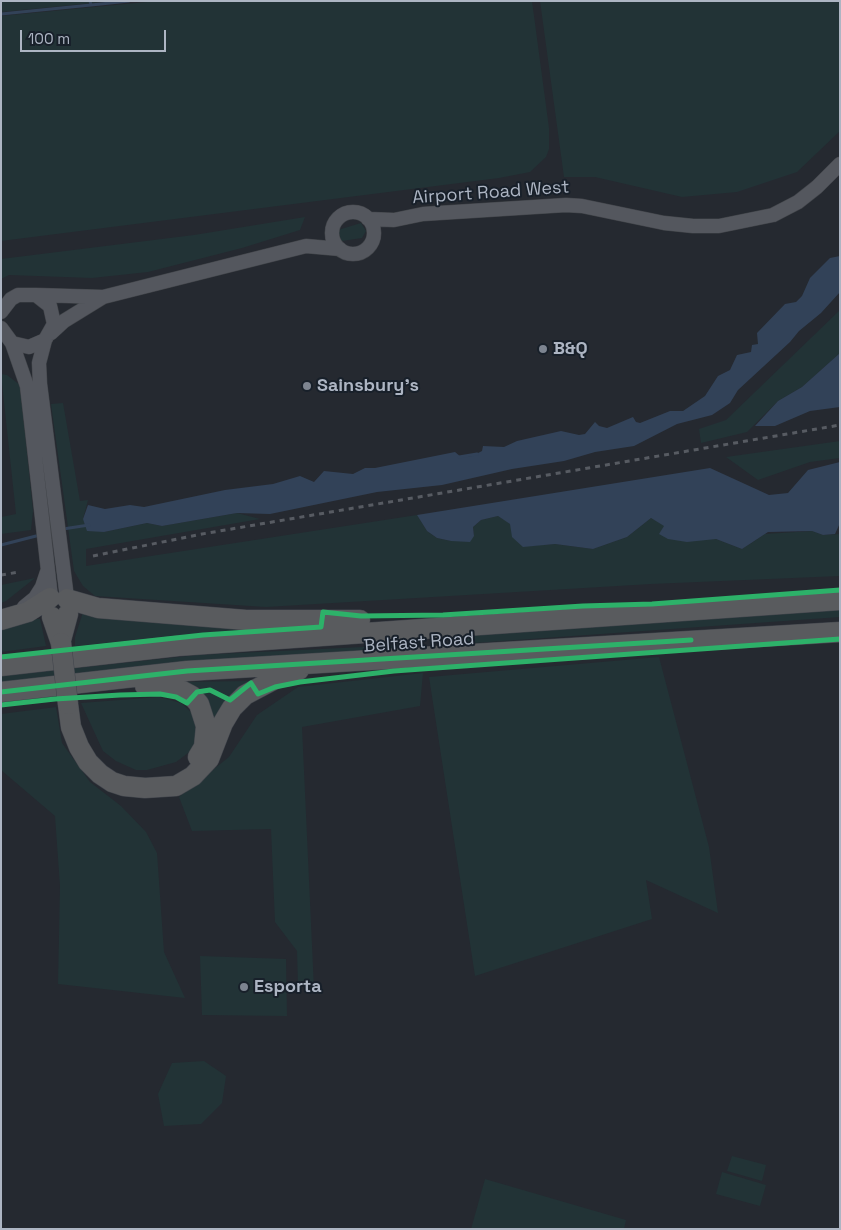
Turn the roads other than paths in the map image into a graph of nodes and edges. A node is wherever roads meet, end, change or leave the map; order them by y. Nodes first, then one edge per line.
1 (840, 164) edge
2 (368, 219) junction
3 (394, 220) junction
4 (333, 226) junction
5 (373, 238) junction
6 (306, 246) junction
7 (340, 249) junction
8 (36, 295) junction
9 (104, 297) junction
10 (6, 300) edge
11 (1, 312) edge
12 (5, 336) edge
13 (48, 336) junction
14 (52, 531) junction
15 (49, 566) junction
16 (840, 600) edge
17 (59, 604) junction
18 (2, 620) edge
19 (436, 628) junction
20 (840, 632) edge
21 (327, 663) junction
22 (1, 666) edge
23 (99, 680) junction
24 (1, 692) edge
25 (157, 788) junction

1 - 3 street, Airport Road West
2 - 3 street, Airport Road West
2 - 4 street
2 - 5 street
3 - 5 street, Airport Road West
4 - 6 street
4 - 7 street
5 - 7 street
6 - 7 street
6 - 9 street
8 - 9 street
8 - 10 street
8 - 13 street
9 - 13 street
10 - 11 street
12 - 13 street
12 - 14 street
13 - 14 street
14 - 15 street
14 - 17 street
15 - 17 street
15 - 18 street
16 - 19 highway, Belfast Road
17 - 18 highway
17 - 19 highway
17 - 25 highway, bridge
19 - 22 highway, Belfast Road
20 - 21 highway, Belfast Road
21 - 23 highway, Belfast Road
21 - 25 highway
23 - 24 highway, Belfast Road
23 - 25 highway

